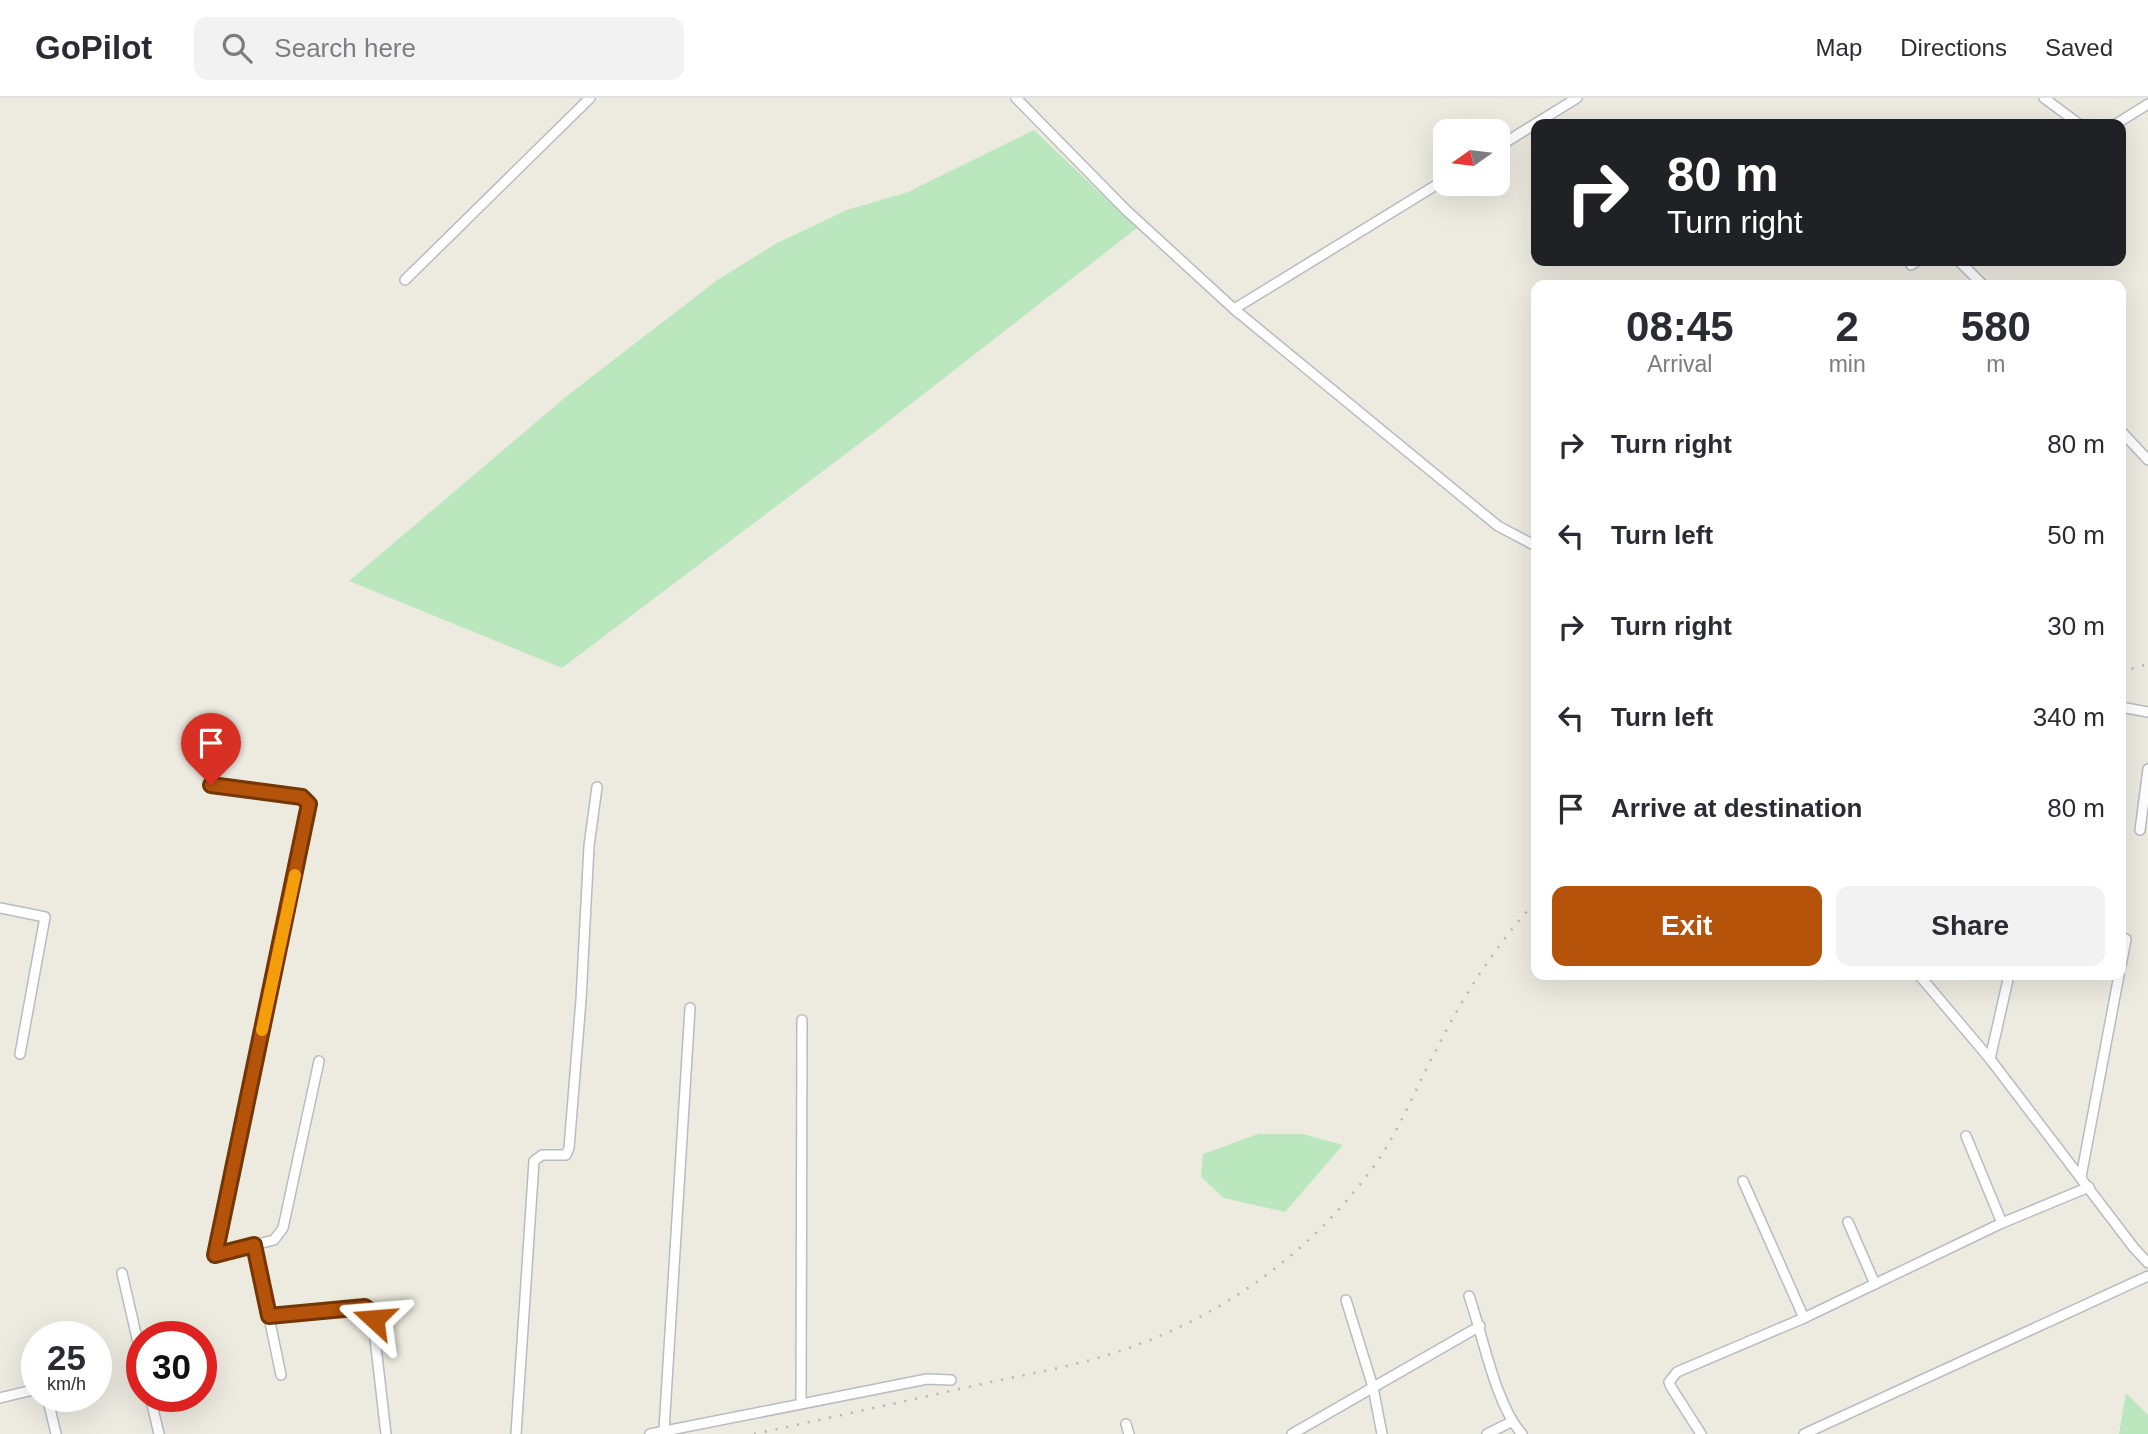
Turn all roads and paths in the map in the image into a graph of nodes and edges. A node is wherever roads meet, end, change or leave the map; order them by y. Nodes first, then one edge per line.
1 (590, 98) edge
2 (1016, 98) edge
3 (1577, 98) edge
4 (2044, 98) edge
5 (2148, 104) edge
6 (1543, 119) edge
7 (2072, 119) edge
8 (2124, 119) edge
9 (1531, 127) edge
10 (1510, 140) edge
11 (1433, 187) edge
12 (1964, 266) edge
13 (405, 280) dead end
14 (1978, 280) edge
15 (1234, 309) junction
16 (2126, 436) edge
17 (2148, 460) edge
18 (1531, 543) edge
19 (2126, 708) edge
20 (2148, 712) edge
21 (2148, 769) edge
22 (211, 785) dead end
23 (597, 787) dead end
24 (2140, 830) dead end
25 (0, 908) edge
26 (1923, 980) edge
27 (2008, 980) edge
28 (2118, 980) edge
29 (690, 1008) dead end
30 (802, 1020) dead end
31 (20, 1054) dead end
32 (1990, 1059) junction
33 (319, 1061) dead end
34 (1966, 1136) dead end
35 (2081, 1177) junction
36 (1743, 1181) dead end
37 (2089, 1187) junction
38 (1848, 1222) dead end
39 (2003, 1223) junction
40 (254, 1245) junction
41 (2148, 1247) edge
42 (2134, 1248) junction
43 (2148, 1263) edge
44 (122, 1273) dead end
45 (2148, 1276) edge
46 (1875, 1284) junction
47 (1469, 1296) dead end
48 (1346, 1300) dead end
49 (269, 1316) junction
50 (1804, 1318) junction
51 (133, 1321) edge
52 (1479, 1325) junction
53 (281, 1375) dead end
54 (951, 1380) dead end
55 (1373, 1387) junction
56 (21, 1393) edge
57 (0, 1398) edge
58 (801, 1402) junction
59 (51, 1412) edge
60 (154, 1412) edge
61 (1511, 1422) junction
62 (664, 1430) junction
63 (56, 1434) edge
64 (159, 1434) edge
65 (386, 1434) edge
66 (516, 1434) edge
67 (650, 1434) edge
68 (1292, 1434) edge
69 (1384, 1434) edge
70 (1487, 1434) edge
71 (1522, 1434) edge
72 (1701, 1434) edge
73 (1804, 1434) edge

1 - 13 street
2 - 15 street
3 - 6 street
4 - 7 street
5 - 8 street
9 - 10 street
11 - 15 street
12 - 14 street
15 - 18 street
16 - 17 street
19 - 20 street
21 - 24 street
22 - 40 street
23 - 66 street
25 - 31 street
26 - 32 street
27 - 32 street
28 - 35 street
29 - 62 street
30 - 58 street
32 - 35 street
33 - 40 street
34 - 39 street
35 - 37 street
36 - 50 street
37 - 39 street
37 - 42 street
38 - 46 street
39 - 46 street
40 - 49 street
41 - 42 street
42 - 43 street
44 - 51 street
45 - 73 street
46 - 50 street
47 - 52 street
48 - 55 street
49 - 53 street
49 - 65 street
50 - 72 street
52 - 55 street
52 - 61 street
54 - 58 street
55 - 68 street
55 - 69 street
56 - 57 street
58 - 62 street
59 - 63 street
60 - 64 street
61 - 70 street
61 - 71 street
62 - 67 street

